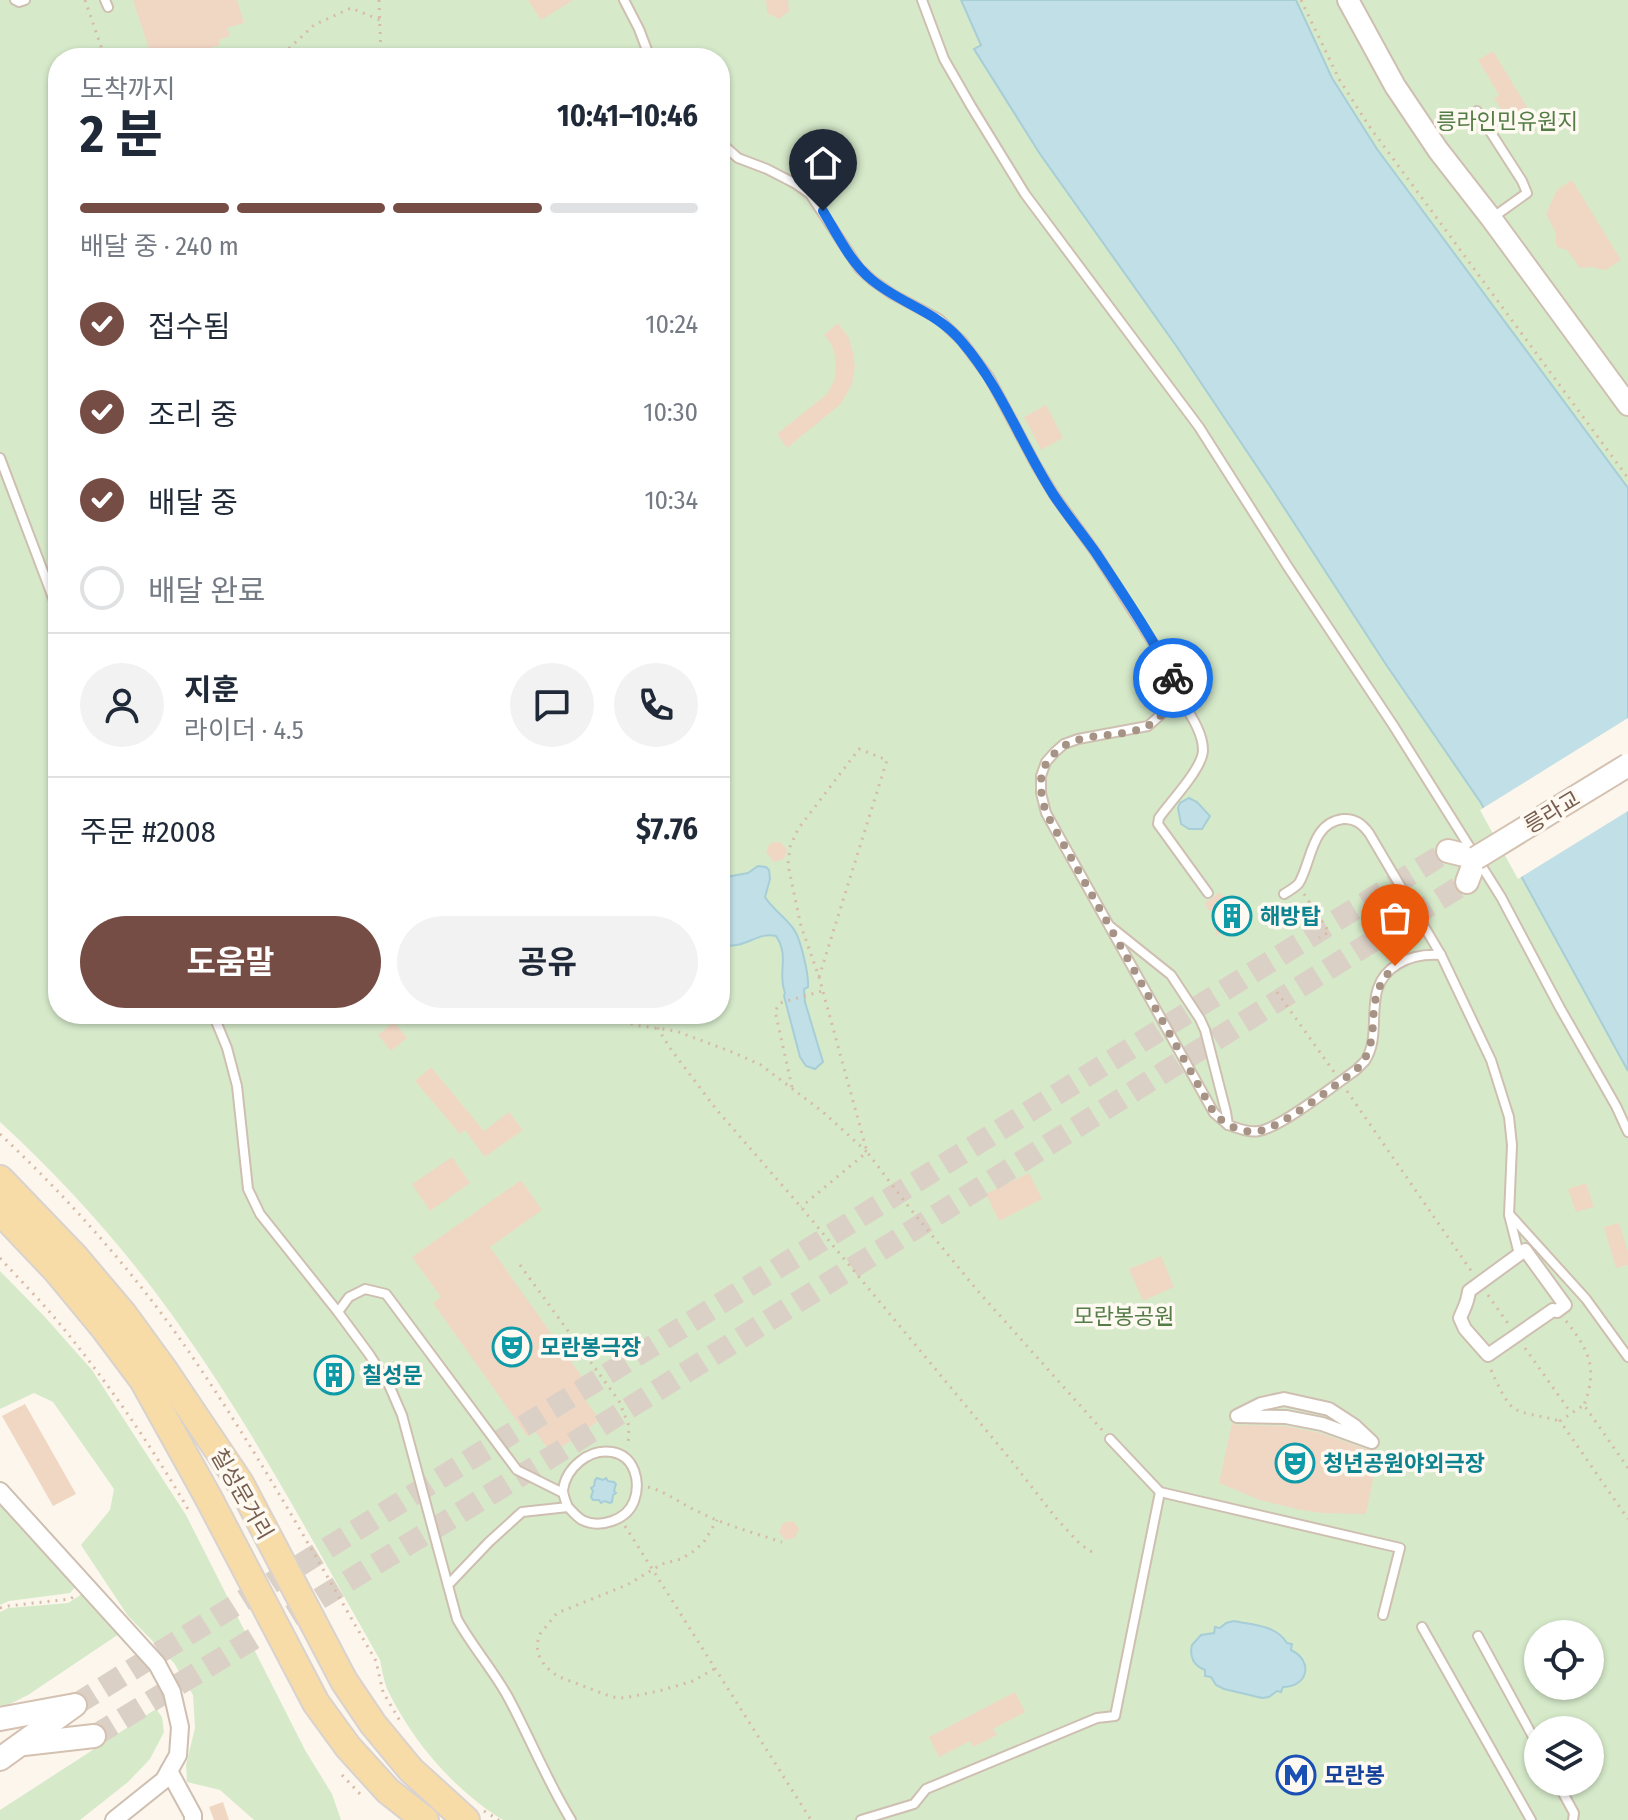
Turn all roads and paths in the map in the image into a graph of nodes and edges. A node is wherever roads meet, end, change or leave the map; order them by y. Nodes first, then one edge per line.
1 (15, 0) edge
2 (25, 0) edge
3 (85, 0) edge
4 (379, 0) edge
5 (624, 0) edge
6 (922, 0) edge
7 (1301, 0) edge
8 (1348, 0) edge
9 (380, 20) junction
10 (102, 48) edge
11 (289, 48) edge
12 (381, 48) edge
13 (646, 48) edge
14 (1477, 111) dead end
15 (730, 151) edge
16 (1491, 218) junction
17 (1628, 405) edge
18 (0, 458) edge
19 (1628, 478) edge
20 (48, 585) edge
21 (1177, 693) junction
22 (1628, 765) edge
23 (1448, 851) dead end
24 (1476, 858) junction
25 (1467, 882) tunnel mouth
26 (1298, 885) junction
27 (1208, 893) dead end
28 (1284, 894) dead end
29 (1107, 924) junction
30 (1319, 938) dead end
31 (1441, 955) junction
32 (819, 977) junction
33 (823, 991) junction
34 (1277, 992) dead end
35 (217, 1024) edge
36 (632, 1024) edge
37 (656, 1024) edge
38 (660, 1029) junction
39 (1330, 1067) dead end
40 (1342, 1085) dead end
41 (792, 1087) junction
42 (1228, 1125) junction
43 (1628, 1132) edge
44 (867, 1152) junction
45 (0, 1179) edge
46 (801, 1207) junction
47 (0, 1211) edge
48 (1509, 1215) junction
49 (1519, 1254) junction
50 (0, 1258) edge
51 (520, 1265) dead end
52 (1479, 1282) junction
53 (1557, 1311) junction
54 (338, 1312) junction
55 (1628, 1357) edge
56 (1491, 1370) dead end
57 (1584, 1405) junction
58 (1237, 1416) joint
59 (1560, 1421) junction
60 (1110, 1439) joint
61 (627, 1459) junction
62 (1628, 1468) edge
63 (637, 1483) junction
64 (0, 1491) edge
65 (1160, 1492) junction
66 (563, 1493) junction
67 (568, 1507) junction
68 (188, 1509) dead end
69 (1628, 1519) edge
70 (717, 1520) junction
71 (627, 1530) dead end
72 (782, 1542) dead end
73 (1095, 1554) dead end
74 (653, 1571) junction
75 (448, 1585) junction
76 (87, 1588) junction
77 (0, 1608) edge
78 (1383, 1615) dead end
79 (1422, 1627) dead end
80 (1478, 1636) dead end
81 (714, 1669) junction
82 (0, 1719) edge
83 (1524, 1720) edge
84 (94, 1736) tunnel mouth
85 (23, 1744) junction
86 (0, 1759) edge
87 (169, 1771) junction
88 (342, 1774) dead end
89 (361, 1795) dead end
90 (1565, 1796) edge
91 (114, 1820) edge
92 (193, 1820) edge
93 (425, 1820) edge
94 (466, 1820) edge
95 (571, 1820) edge
96 (811, 1820) edge
97 (861, 1820) edge
98 (1531, 1820) edge
99 (1573, 1820) edge

1 - 2 lane
3 - 10 path
4 - 9 path
5 - 13 lane
6 - 43 lane
7 - 19 path
8 - 16 street
9 - 11 path
9 - 12 path
14 - 16 lane
15 - 21 lane
16 - 17 street
18 - 20 lane
21 - 27 lane
21 - 29 lane
22 - 24 main road, 릉라교, bridge
23 - 24 main road
24 - 25 main road
26 - 28 lane
26 - 30 path
26 - 31 lane
29 - 42 lane
29 - 42 lane
31 - 42 lane
31 - 48 lane
32 - 32 path
32 - 33 path
33 - 41 path
33 - 44 path
34 - 39 path
35 - 54 lane
36 - 38 path
37 - 38 path
38 - 41 path
38 - 46 path
40 - 52 path
41 - 44 path
44 - 46 path
44 - 60 path
45 - 94 main road, 칠성문거리
46 - 73 path
47 - 93 main road, 칠성문거리
48 - 49 lane
48 - 55 lane
49 - 52 street
49 - 53 street
50 - 68 path
51 - 61 path
52 - 53 street
53 - 57 path
54 - 66 lane
54 - 75 lane
56 - 59 path
57 - 59 path
57 - 62 path
58 - 58 street
59 - 69 path
60 - 65 lane
61 - 63 lane
61 - 66 lane
63 - 67 lane
63 - 70 path
64 - 76 street
65 - 78 lane
65 - 97 lane
66 - 67 lane
67 - 75 lane
70 - 72 path
70 - 74 path
71 - 74 path
74 - 81 path
74 - 81 path
75 - 95 lane
76 - 77 path
76 - 87 street
79 - 98 lane
80 - 83 lane
81 - 96 path
82 - 85 main road
84 - 85 main road
85 - 86 main road
87 - 91 street
87 - 92 street
88 - 89 path
90 - 99 lane

